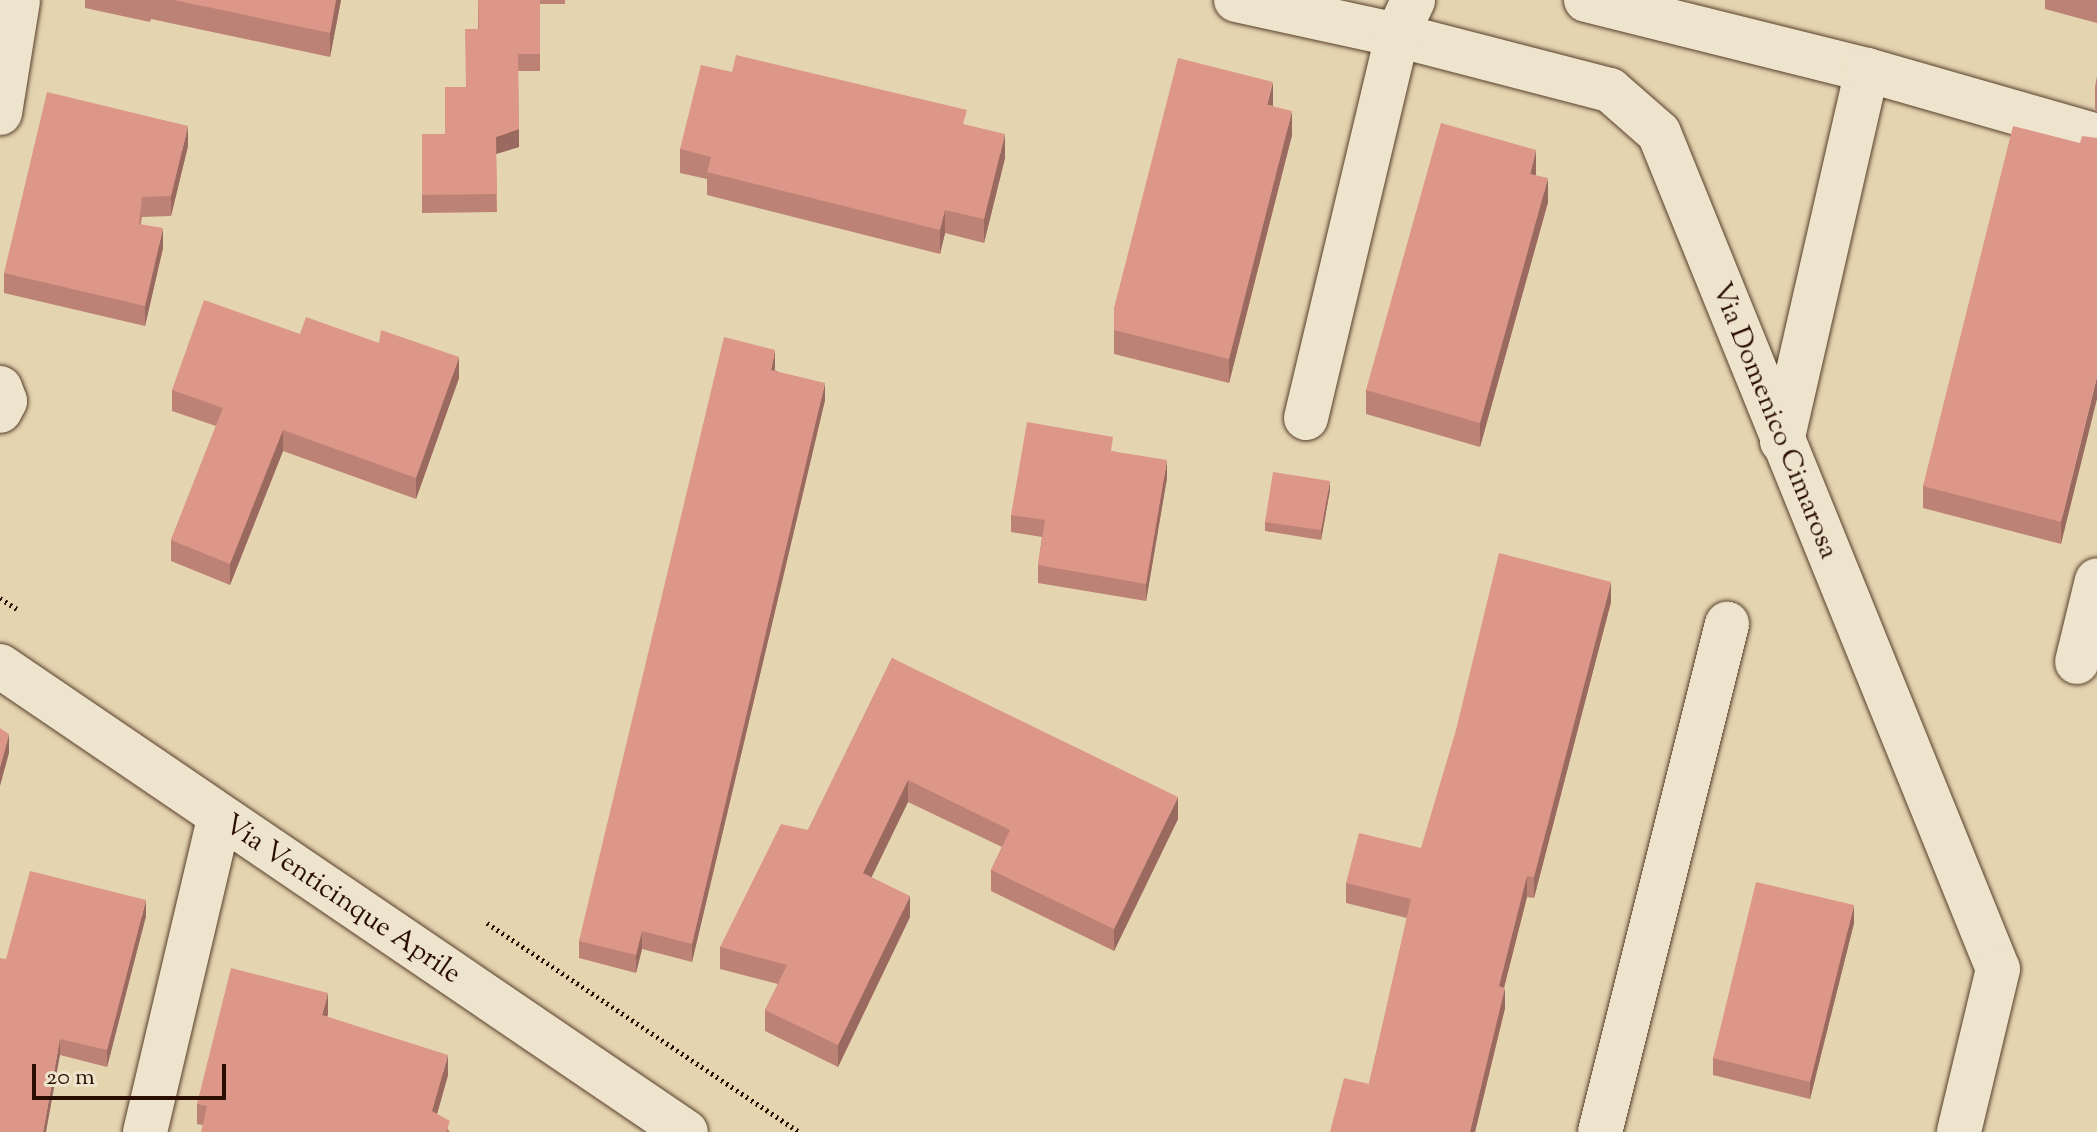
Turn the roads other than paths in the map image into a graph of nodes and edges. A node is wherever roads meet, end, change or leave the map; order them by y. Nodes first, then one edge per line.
1 (18, 0) edge
2 (1236, 0) edge
3 (1586, 0) edge
4 (1405, 18) edge
5 (1867, 70) junction
6 (0, 113) edge
7 (2097, 136) edge
8 (0, 388) edge
9 (0, 411) edge
10 (1306, 418) dead end
11 (1782, 441) junction
12 (2097, 580) edge
13 (1727, 624) dead end
14 (2077, 662) dead end
15 (0, 666) edge
16 (219, 818) junction
17 (145, 1132) edge
18 (686, 1132) edge
19 (1600, 1132) edge
20 (1959, 1132) edge

1 - 6 street
2 - 4 street, Via Domenico Cimarosa
3 - 5 street
4 - 10 street
4 - 11 street, Via Domenico Cimarosa
5 - 7 street
5 - 11 street
8 - 9 street
11 - 20 street, Via Domenico Cimarosa
12 - 14 street
13 - 19 street
15 - 16 street, Via Venticinque Aprile
16 - 17 street
16 - 18 street, Via Venticinque Aprile

